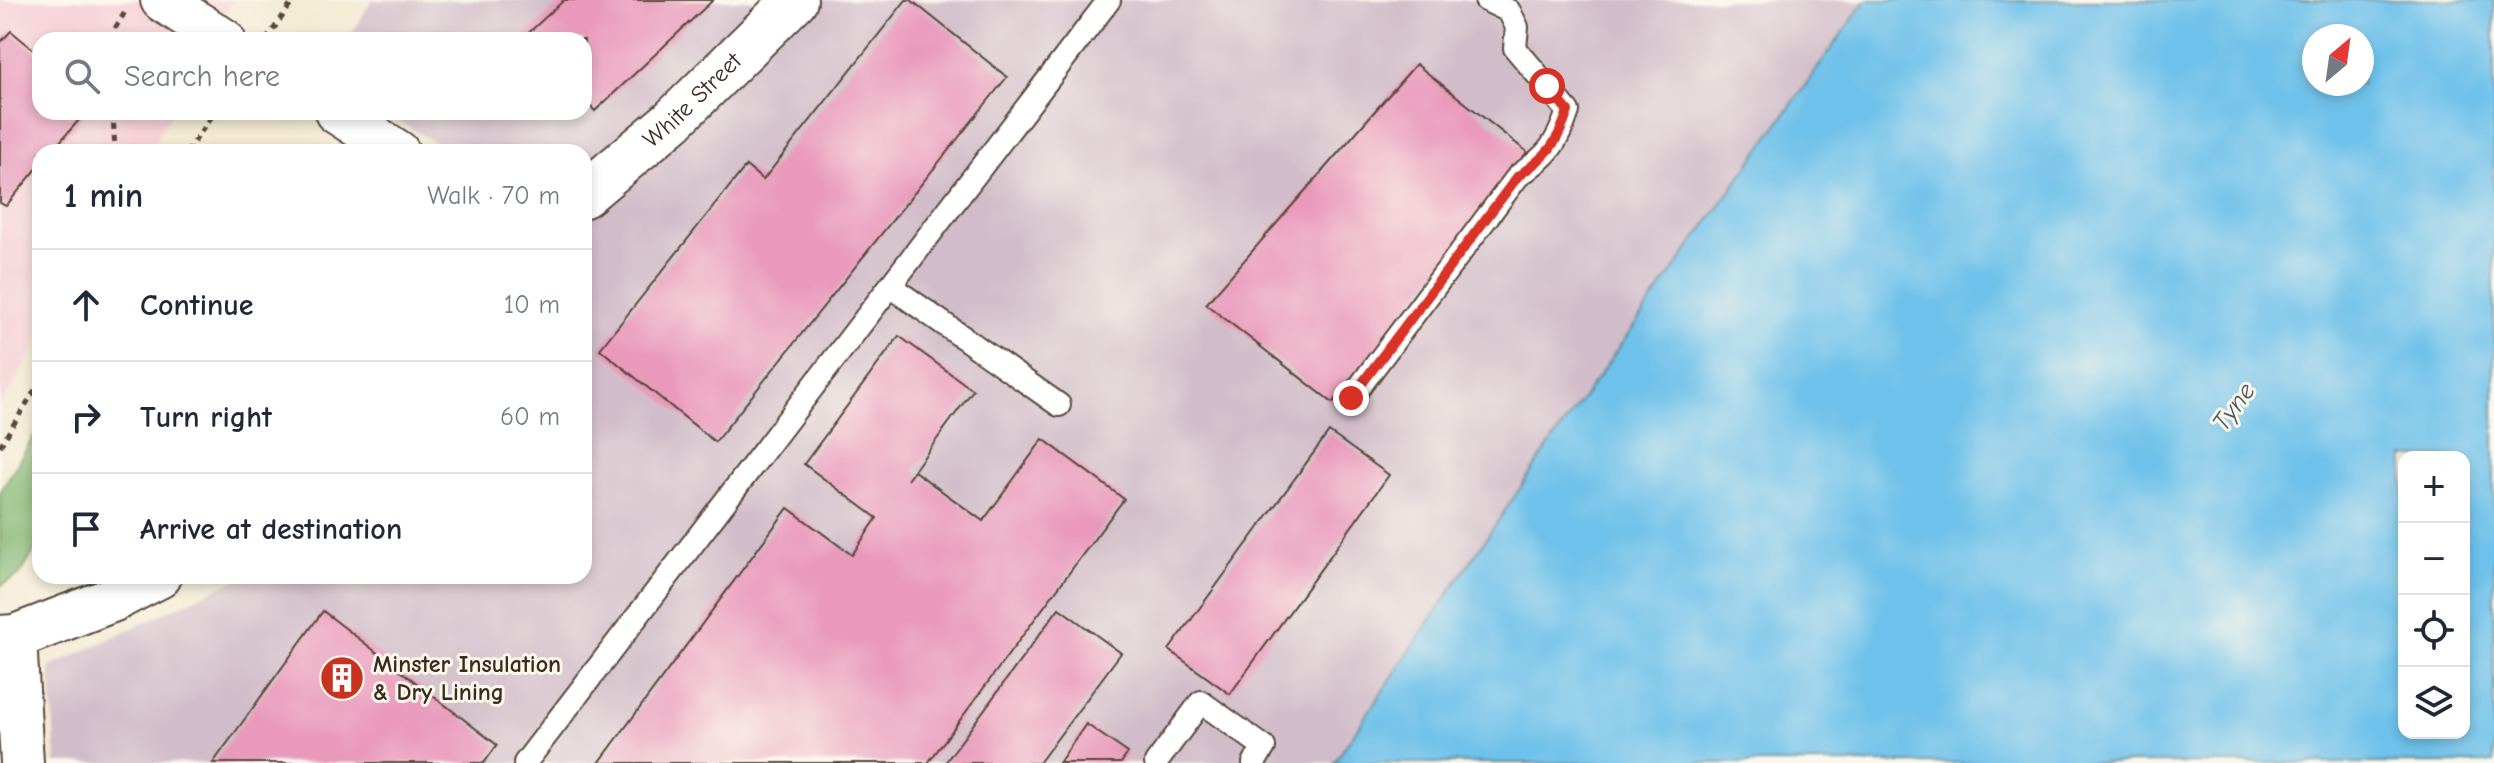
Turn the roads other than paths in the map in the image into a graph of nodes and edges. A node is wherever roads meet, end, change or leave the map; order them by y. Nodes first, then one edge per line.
1 (795, 0) edge
2 (1109, 0) edge
3 (1486, 0) edge
4 (144, 5) edge
5 (206, 32) edge
6 (348, 120) edge
7 (386, 144) edge
8 (592, 188) edge
9 (890, 286) junction
10 (1351, 398) dead end
11 (1059, 405) dead end
12 (143, 584) edge
13 (7, 638) edge
14 (19, 761) edge
15 (525, 763) edge
16 (1156, 763) edge
17 (1254, 763) edge

1 - 8 street, White Street
2 - 9 lane
3 - 10 lane
4 - 5 street
6 - 7 street
9 - 11 lane
9 - 15 lane
12 - 13 street
13 - 14 street
16 - 17 lane

